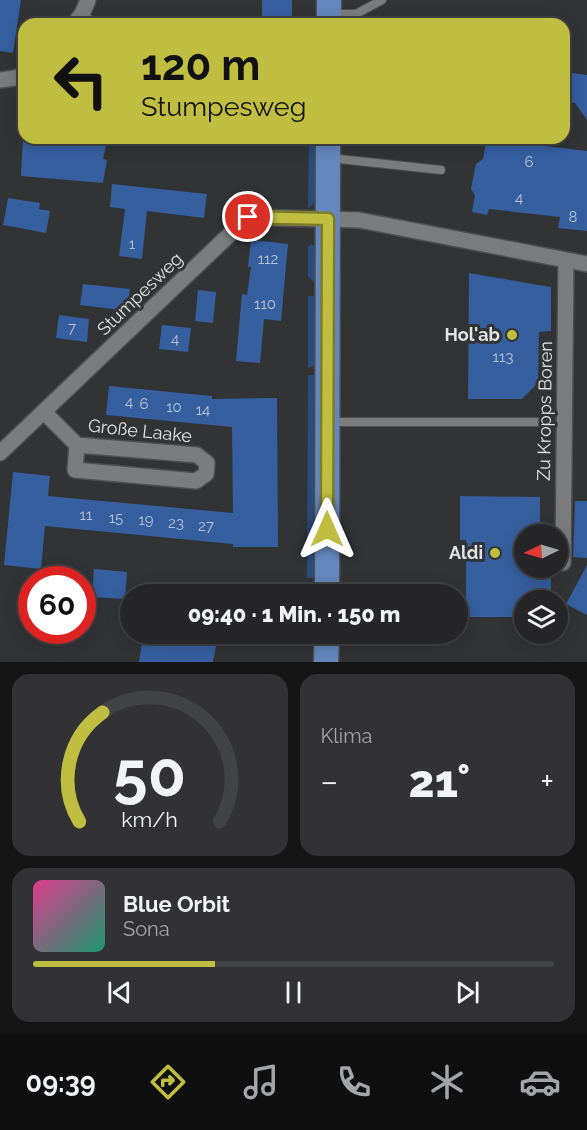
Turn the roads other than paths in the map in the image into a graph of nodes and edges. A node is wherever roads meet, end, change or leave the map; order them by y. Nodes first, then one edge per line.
1 (382, 0) edge
2 (329, 13) edge
3 (18, 77) edge
4 (0, 80) edge
5 (328, 148) edge
6 (441, 170) dead end
7 (328, 219) junction
8 (566, 261) junction
9 (587, 264) edge
10 (44, 412) junction
11 (328, 422) junction
12 (546, 423) dead end
13 (77, 445) junction
14 (0, 453) edge
15 (563, 524) edge
16 (327, 584) edge
17 (327, 644) edge
18 (326, 662) edge

1 - 2 lane
3 - 4 street
5 - 6 lane
5 - 7 main road
7 - 8 street
7 - 10 street, Stumpesweg
7 - 11 main road
8 - 9 street
8 - 15 street, Zu Kropps Boren
10 - 13 street, Große Laake
10 - 14 street, Stumpesweg
11 - 12 lane
11 - 16 main road
13 - 13 street, Große Laake
17 - 18 main road

